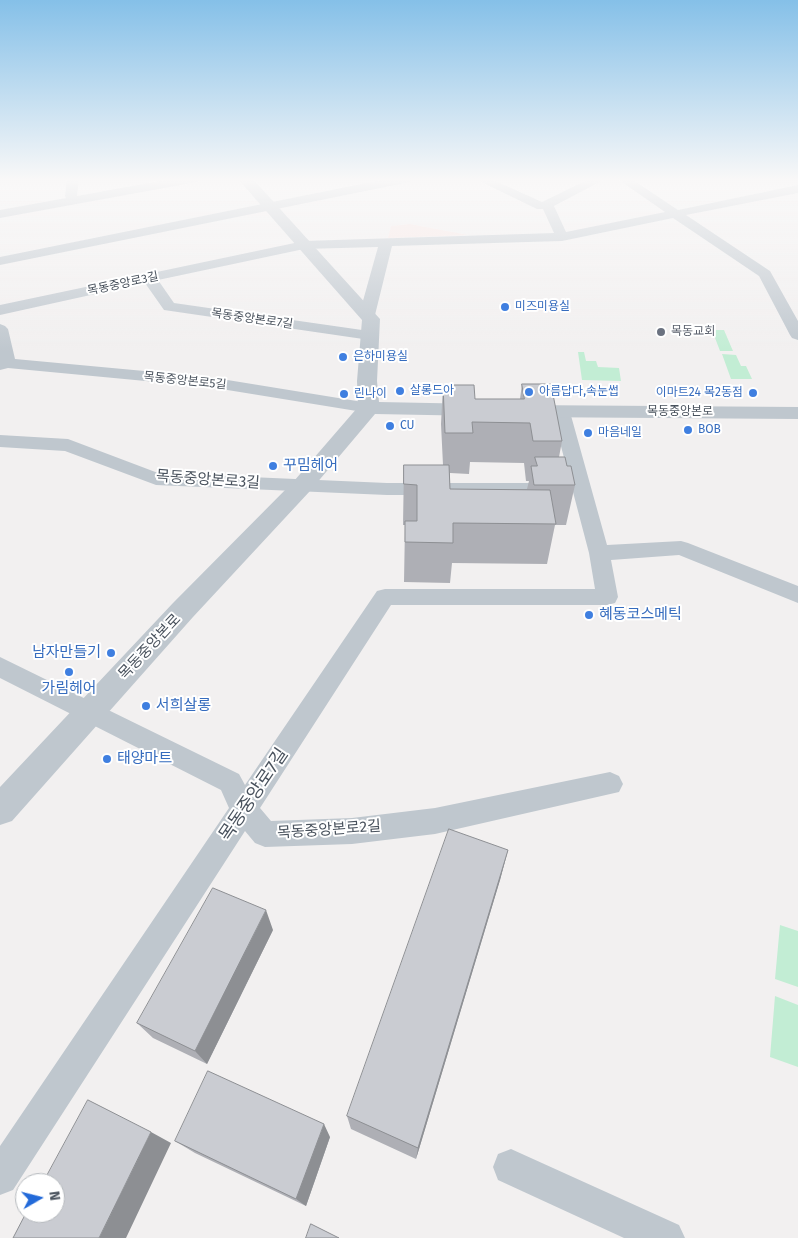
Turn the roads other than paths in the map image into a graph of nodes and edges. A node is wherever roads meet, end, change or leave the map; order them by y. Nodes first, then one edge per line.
1 (126, 236) edge
2 (296, 236) edge
3 (568, 236) edge
4 (708, 236) edge
5 (562, 237) joint
6 (386, 243) junction
7 (304, 245) junction
8 (0, 262) edge
9 (149, 278) junction
10 (0, 310) edge
11 (367, 315) junction
12 (0, 330) edge
13 (370, 335) junction
14 (798, 335) edge
15 (4, 364) edge
16 (369, 408) junction
17 (561, 412) junction
18 (798, 413) edge
19 (0, 441) edge
20 (302, 486) junction
21 (581, 489) junction
22 (599, 553) junction
23 (798, 595) edge
24 (0, 667) edge
25 (90, 712) junction
26 (610, 784) dead end
27 (0, 810) edge
28 (244, 810) junction
29 (511, 1167) dead end
30 (0, 1177) edge
31 (666, 1238) edge

1 - 8 street
2 - 7 street
3 - 5 street, 목동중앙로3길
4 - 14 street
5 - 6 street, 목동중앙로3길
6 - 7 street, 목동중앙로3길
6 - 11 street
7 - 9 street, 목동중앙로3길
7 - 11 street
9 - 10 street, 목동중앙로3길
9 - 13 street, 목동중앙본로7길
11 - 13 street
12 - 15 street
13 - 16 street
15 - 16 street, 목동중앙본로5길
16 - 17 street, 목동중앙본로
16 - 20 street, 목동중앙본로
17 - 18 street, 목동중앙본로
17 - 21 street
19 - 20 street, 목동중앙본로3길
20 - 21 street
20 - 25 street, 목동중앙본로
21 - 22 street
22 - 23 street
22 - 28 street, 목동중앙로7길
24 - 25 street, 목동중앙본로2길
25 - 27 street, 목동중앙본로
25 - 28 street, 목동중앙본로2길
26 - 28 street, 목동중앙본로2길
28 - 30 street, 목동중앙로7길
29 - 31 street

